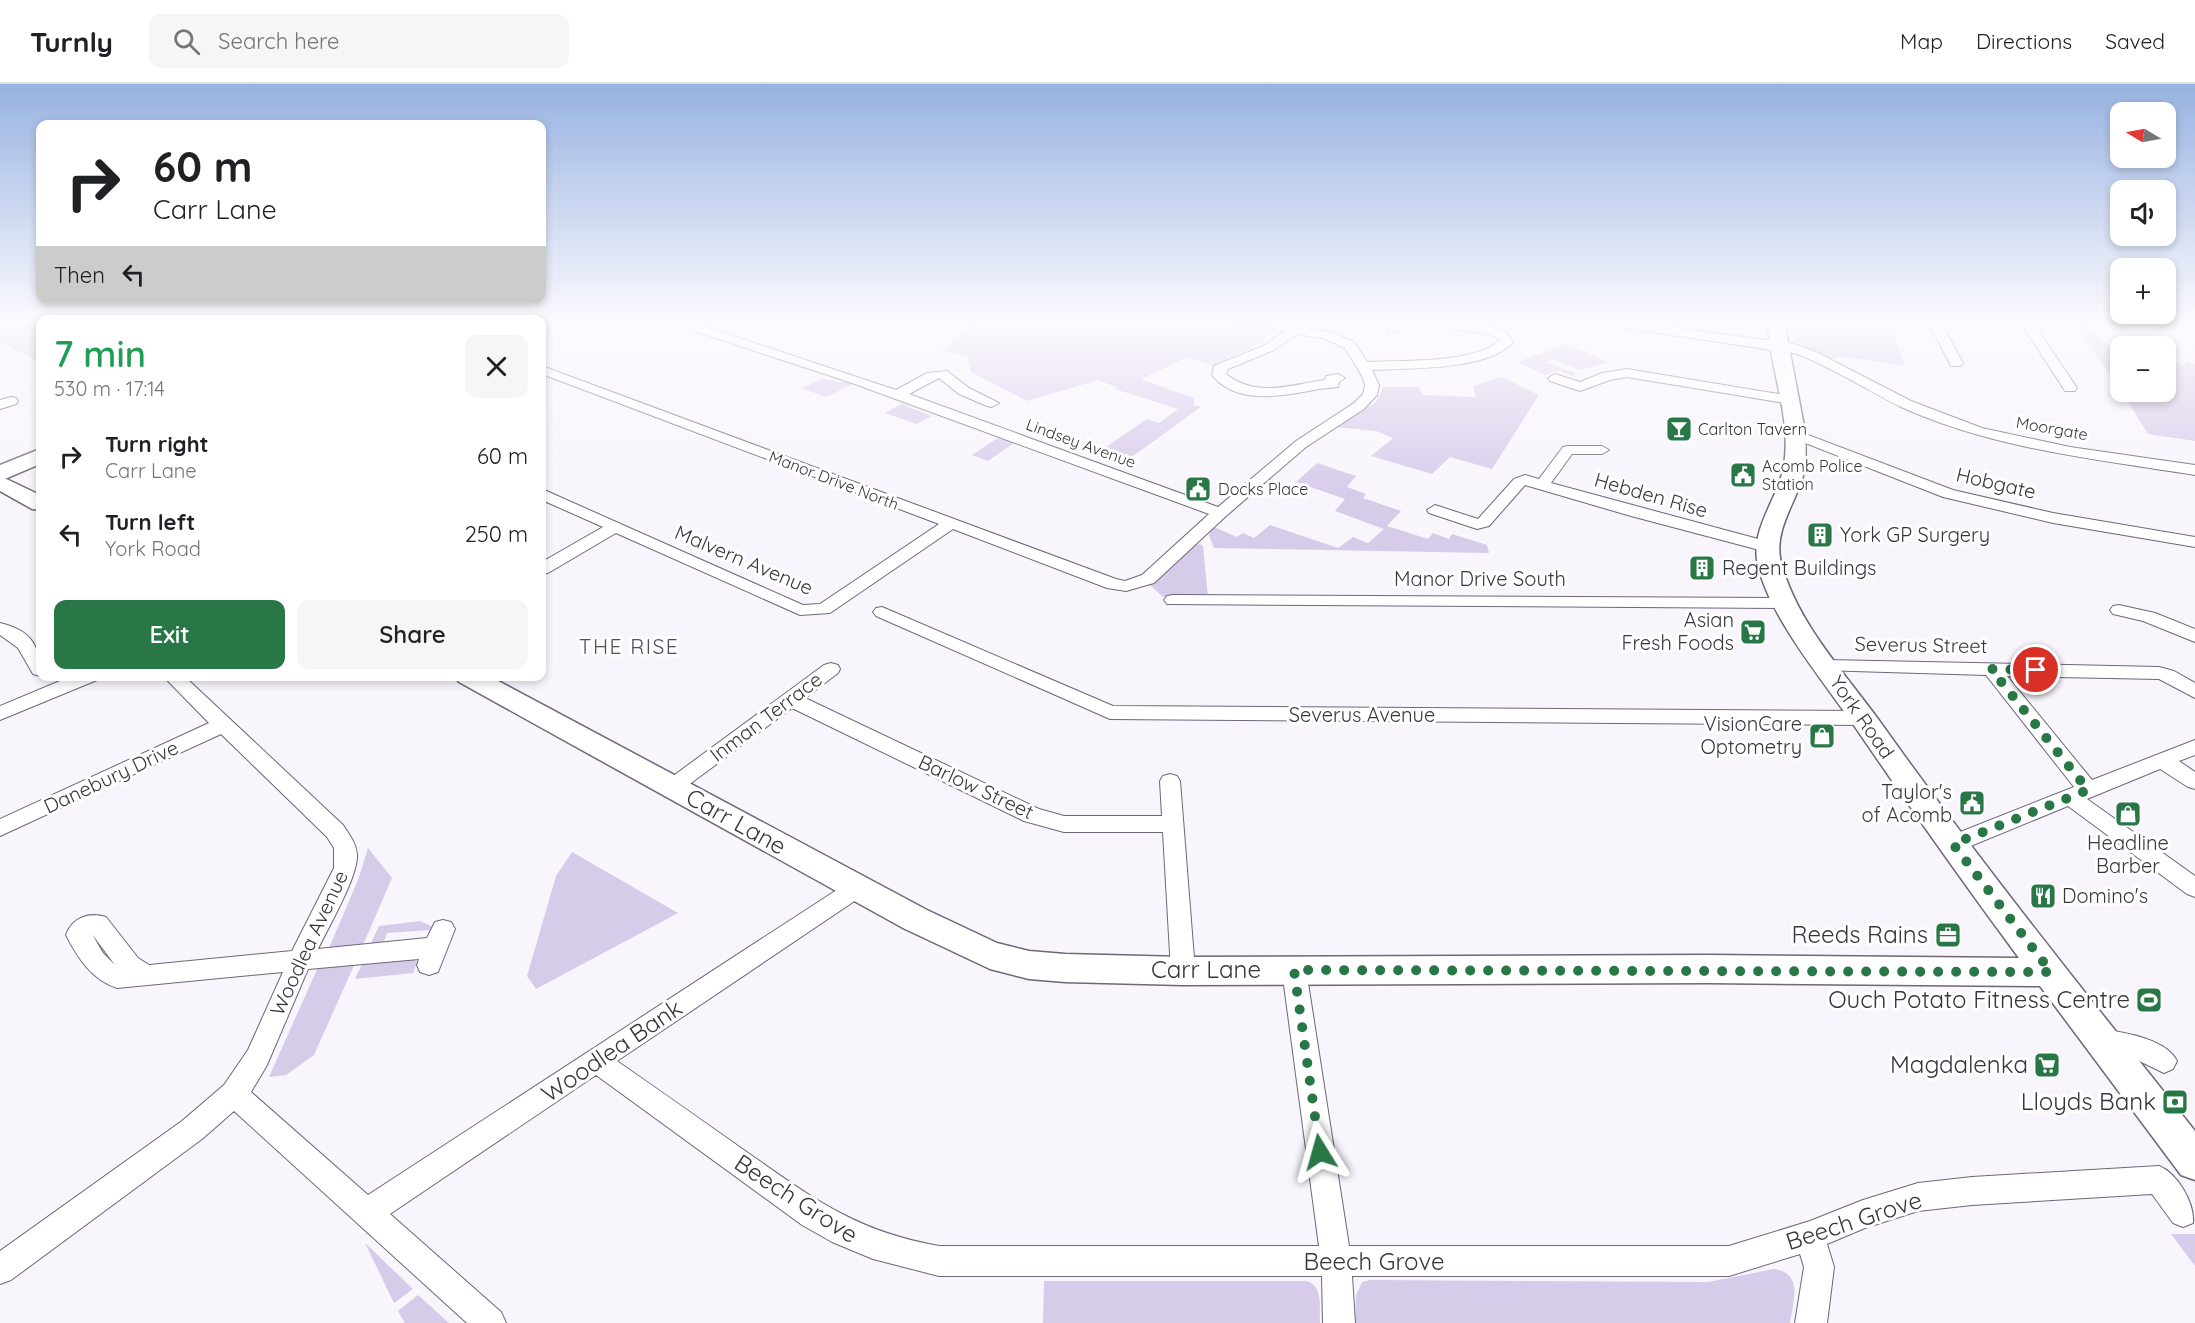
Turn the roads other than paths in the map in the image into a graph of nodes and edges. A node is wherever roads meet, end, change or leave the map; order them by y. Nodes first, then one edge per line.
1 (565, 379) edge
2 (851, 379) edge
3 (928, 379) edge
4 (948, 379) edge
5 (1225, 379) edge
6 (1332, 379) edge
7 (1369, 379) edge
8 (1557, 379) edge
9 (1600, 379) edge
10 (1657, 379) edge
11 (1786, 379) edge
12 (1856, 379) edge
13 (2064, 379) edge
14 (2070, 388) dead end
15 (897, 394) junction
16 (1791, 400) junction
17 (992, 403) dead end
18 (1795, 434) junction
19 (1602, 450) dead end
20 (36, 458) edge
21 (36, 458) edge
22 (36, 458) edge
23 (0, 469) edge
24 (2195, 470) edge
25 (0, 474) edge
26 (0, 482) edge
27 (1542, 485) junction
28 (546, 496) edge
29 (36, 502) edge
30 (1435, 510) dead end
31 (1220, 513) junction
32 (950, 524) junction
33 (615, 527) junction
34 (2195, 543) edge
35 (1767, 547) junction
36 (546, 567) edge
37 (1173, 600) dead end
38 (1786, 603) junction
39 (2119, 610) dead end
40 (882, 612) dead end
41 (0, 628) edge
42 (2195, 636) edge
43 (36, 663) edge
44 (1827, 666) junction
45 (831, 669) dead end
46 (1991, 669) junction
47 (64, 681) edge
48 (177, 681) edge
49 (477, 681) edge
50 (48, 684) edge
51 (2195, 692) edge
52 (790, 699) junction
53 (0, 713) edge
54 (1862, 718) junction
55 (222, 725) junction
56 (2195, 747) edge
57 (2163, 760) junction
58 (1170, 781) dead end
59 (2195, 782) edge
60 (672, 787) junction
61 (2079, 794) junction
62 (1173, 824) junction
63 (0, 828) edge
64 (1953, 844) junction
65 (857, 888) junction
66 (2195, 888) edge
67 (436, 947) dead end
68 (300, 960) junction
69 (1294, 970) junction
70 (1183, 971) junction
71 (2051, 972) junction
72 (149, 975) dead end
73 (2104, 1041) junction
74 (597, 1061) junction
75 (2164, 1061) dead end
76 (234, 1094) junction
77 (2195, 1161) edge
78 (366, 1212) junction
79 (2183, 1213) dead end
80 (1810, 1236) junction
81 (1336, 1262) junction
82 (0, 1269) edge
83 (490, 1323) edge
84 (1339, 1323) edge
85 (1811, 1323) edge

1 - 32 street, Manor Drive North
2 - 15 street, Lindsey Avenue
3 - 15 street
4 - 17 street
5 - 6 street
7 - 31 street
8 - 9 street
10 - 16 street
11 - 16 street
12 - 24 street, Moorgate
13 - 14 street
15 - 31 street, Lindsey Avenue
16 - 18 street
18 - 34 street, Hobgate
18 - 35 street
19 - 27 street
20 - 23 main road
21 - 25 main road
22 - 26 main road
26 - 29 street
27 - 30 street, Hebden Rise
27 - 35 street, Hebden Rise
28 - 33 street, Malvern Avenue
31 - 32 street, Manor Drive North
32 - 33 street, Malvern Avenue
33 - 36 street
35 - 38 street, York Road
37 - 38 street, Manor Drive South
38 - 44 street, York Road
39 - 42 street
40 - 54 street, Severus Avenue
41 - 43 street
44 - 46 street, Severus Street
44 - 54 street, York Road
45 - 52 street, Inman Terrace
46 - 51 street, Severus Street
46 - 61 street
47 - 50 street
48 - 55 street, Woodlea Avenue
49 - 60 street, Carr Lane
50 - 53 street
52 - 60 street, Inman Terrace
52 - 62 street, Barlow Street
54 - 64 street, York Road
55 - 63 street, Danebury Drive
55 - 68 street, Woodlea Avenue
56 - 57 street
57 - 59 street
57 - 61 street
58 - 62 street
60 - 65 street, Carr Lane
61 - 64 street
61 - 66 street
62 - 70 street
64 - 71 street, York Road
65 - 70 street, Carr Lane
65 - 74 street, Woodlea Bank
67 - 68 street
68 - 72 street
68 - 76 street, Woodlea Avenue
69 - 70 street, Carr Lane
69 - 71 street, Carr Lane
69 - 81 street
71 - 73 street, York Road
73 - 75 street
73 - 77 street, York Road
74 - 78 street, Woodlea Bank
74 - 81 street, Beech Grove
76 - 78 street
76 - 82 street, Woodlea Avenue
78 - 83 street
79 - 80 street, Beech Grove
80 - 81 street, Beech Grove
80 - 85 street
81 - 84 street

